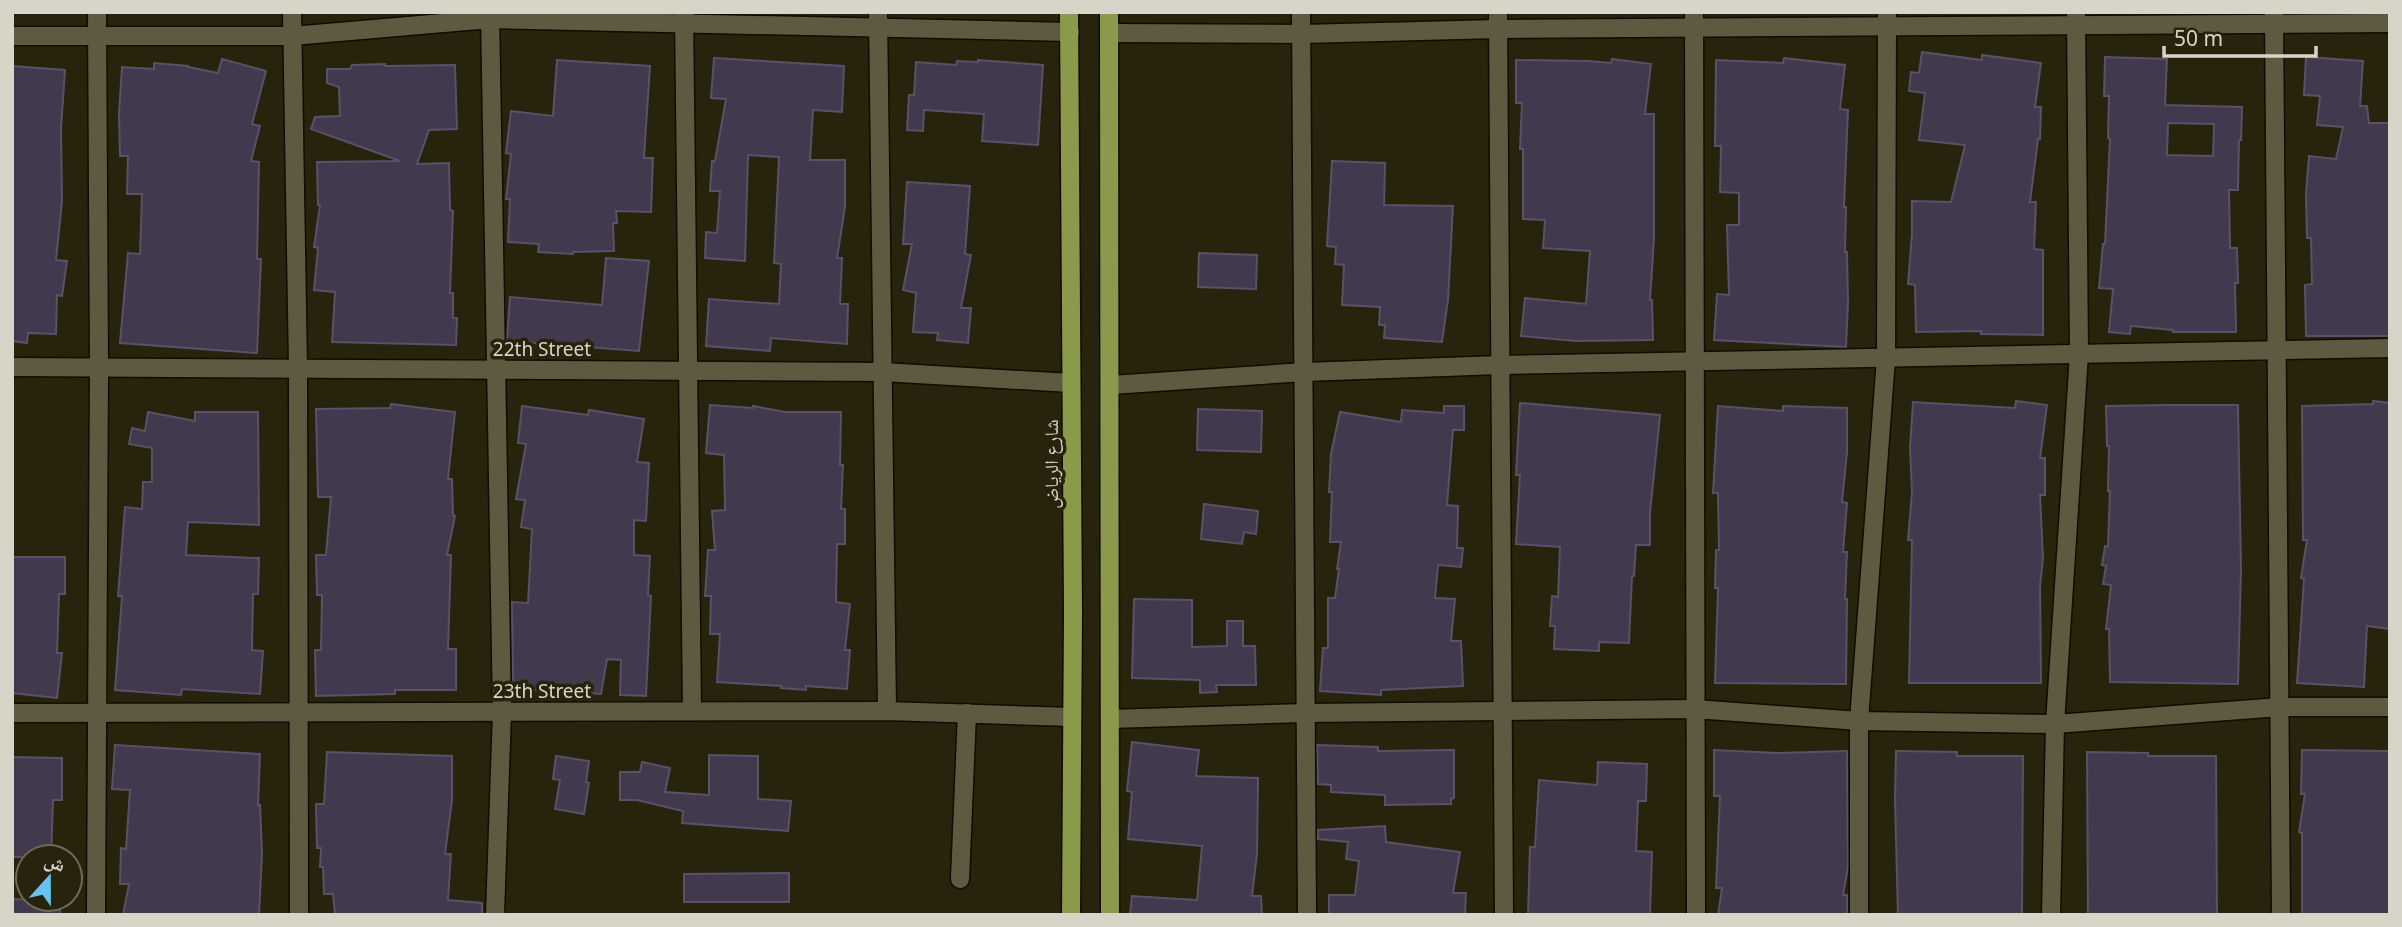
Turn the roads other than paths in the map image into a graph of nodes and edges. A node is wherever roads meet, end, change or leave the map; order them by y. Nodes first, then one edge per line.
1 (97, 12) edge
2 (292, 12) edge
3 (1069, 12) edge
4 (1109, 12) edge
5 (1301, 12) edge
6 (490, 15) edge
7 (684, 18) edge
8 (2274, 18) edge
9 (1886, 19) edge
10 (2076, 19) edge
11 (878, 20) edge
12 (1693, 20) edge
13 (1498, 21) edge
14 (2390, 23) edge
15 (1070, 32) junction
16 (1109, 33) junction
17 (1302, 34) junction
18 (12, 36) edge
19 (98, 36) junction
20 (292, 36) junction
21 (2390, 348) edge
22 (2277, 350) junction
23 (2079, 354) junction
24 (1886, 358) junction
25 (1694, 361) junction
26 (1500, 365) junction
27 (12, 367) edge
28 (99, 367) junction
29 (298, 368) junction
30 (496, 370) junction
31 (688, 370) junction
32 (883, 372) junction
33 (1304, 372) junction
34 (1071, 383) junction
35 (1111, 385) junction
36 (2280, 707) junction
37 (2390, 707) edge
38 (1502, 709) junction
39 (1695, 709) junction
40 (692, 711) junction
41 (887, 711) junction
42 (300, 712) junction
43 (502, 712) junction
44 (12, 713) edge
45 (98, 713) junction
46 (967, 713) junction
47 (1306, 713) junction
48 (1072, 717) junction
49 (1110, 719) junction
50 (1859, 722) junction
51 (2054, 724) junction
52 (960, 879) dead end
53 (96, 915) edge
54 (299, 915) edge
55 (495, 915) edge
56 (1071, 915) edge
57 (1110, 915) edge
58 (1307, 915) edge
59 (1504, 915) edge
60 (1696, 915) edge
61 (1858, 915) edge
62 (2051, 915) edge
63 (2281, 915) edge

1 - 19 street
2 - 20 street
3 - 15 main road, شارع الرياض
4 - 16 main road
5 - 17 street
6 - 7 street
6 - 20 street
6 - 30 street
7 - 11 street
7 - 31 street
8 - 10 street
8 - 14 street
8 - 22 street
9 - 10 street
9 - 12 street
9 - 24 street
10 - 23 street
11 - 15 street
11 - 32 street
12 - 13 street
12 - 25 street
13 - 17 street
13 - 26 street
15 - 34 main road, شارع الرياض
16 - 17 street
16 - 35 main road
17 - 33 street
18 - 19 street
19 - 20 street
19 - 28 street
20 - 29 street
21 - 22 street
22 - 23 street
22 - 36 street
23 - 24 street
23 - 51 street
24 - 25 street
24 - 50 street
25 - 26 street
25 - 39 street
26 - 33 street
26 - 38 street
27 - 28 street, 22th Street
28 - 29 street, 22th Street
28 - 45 street
29 - 30 street, 22th Street
29 - 42 street
30 - 31 street, 22th Street
30 - 43 street
31 - 32 street, 22th Street
31 - 40 street
32 - 34 street, 22th Street
32 - 41 street
33 - 35 street
33 - 47 street
34 - 48 main road, شارع الرياض
35 - 49 main road
36 - 37 street
36 - 51 street
36 - 63 street
38 - 39 street
38 - 47 street
38 - 59 street
39 - 50 street
39 - 60 street
40 - 41 street, 23th Street
40 - 43 street, 23th Street
41 - 46 street, 23th Street
42 - 43 street, 23th Street
42 - 45 street, 23th Street
42 - 54 street
43 - 55 street
44 - 45 street, 23th Street
45 - 53 street
46 - 48 street, 23th Street
46 - 52 street
47 - 49 street
47 - 58 street
48 - 56 main road, شارع الرياض
49 - 57 main road
50 - 51 street
50 - 61 street
51 - 62 street

